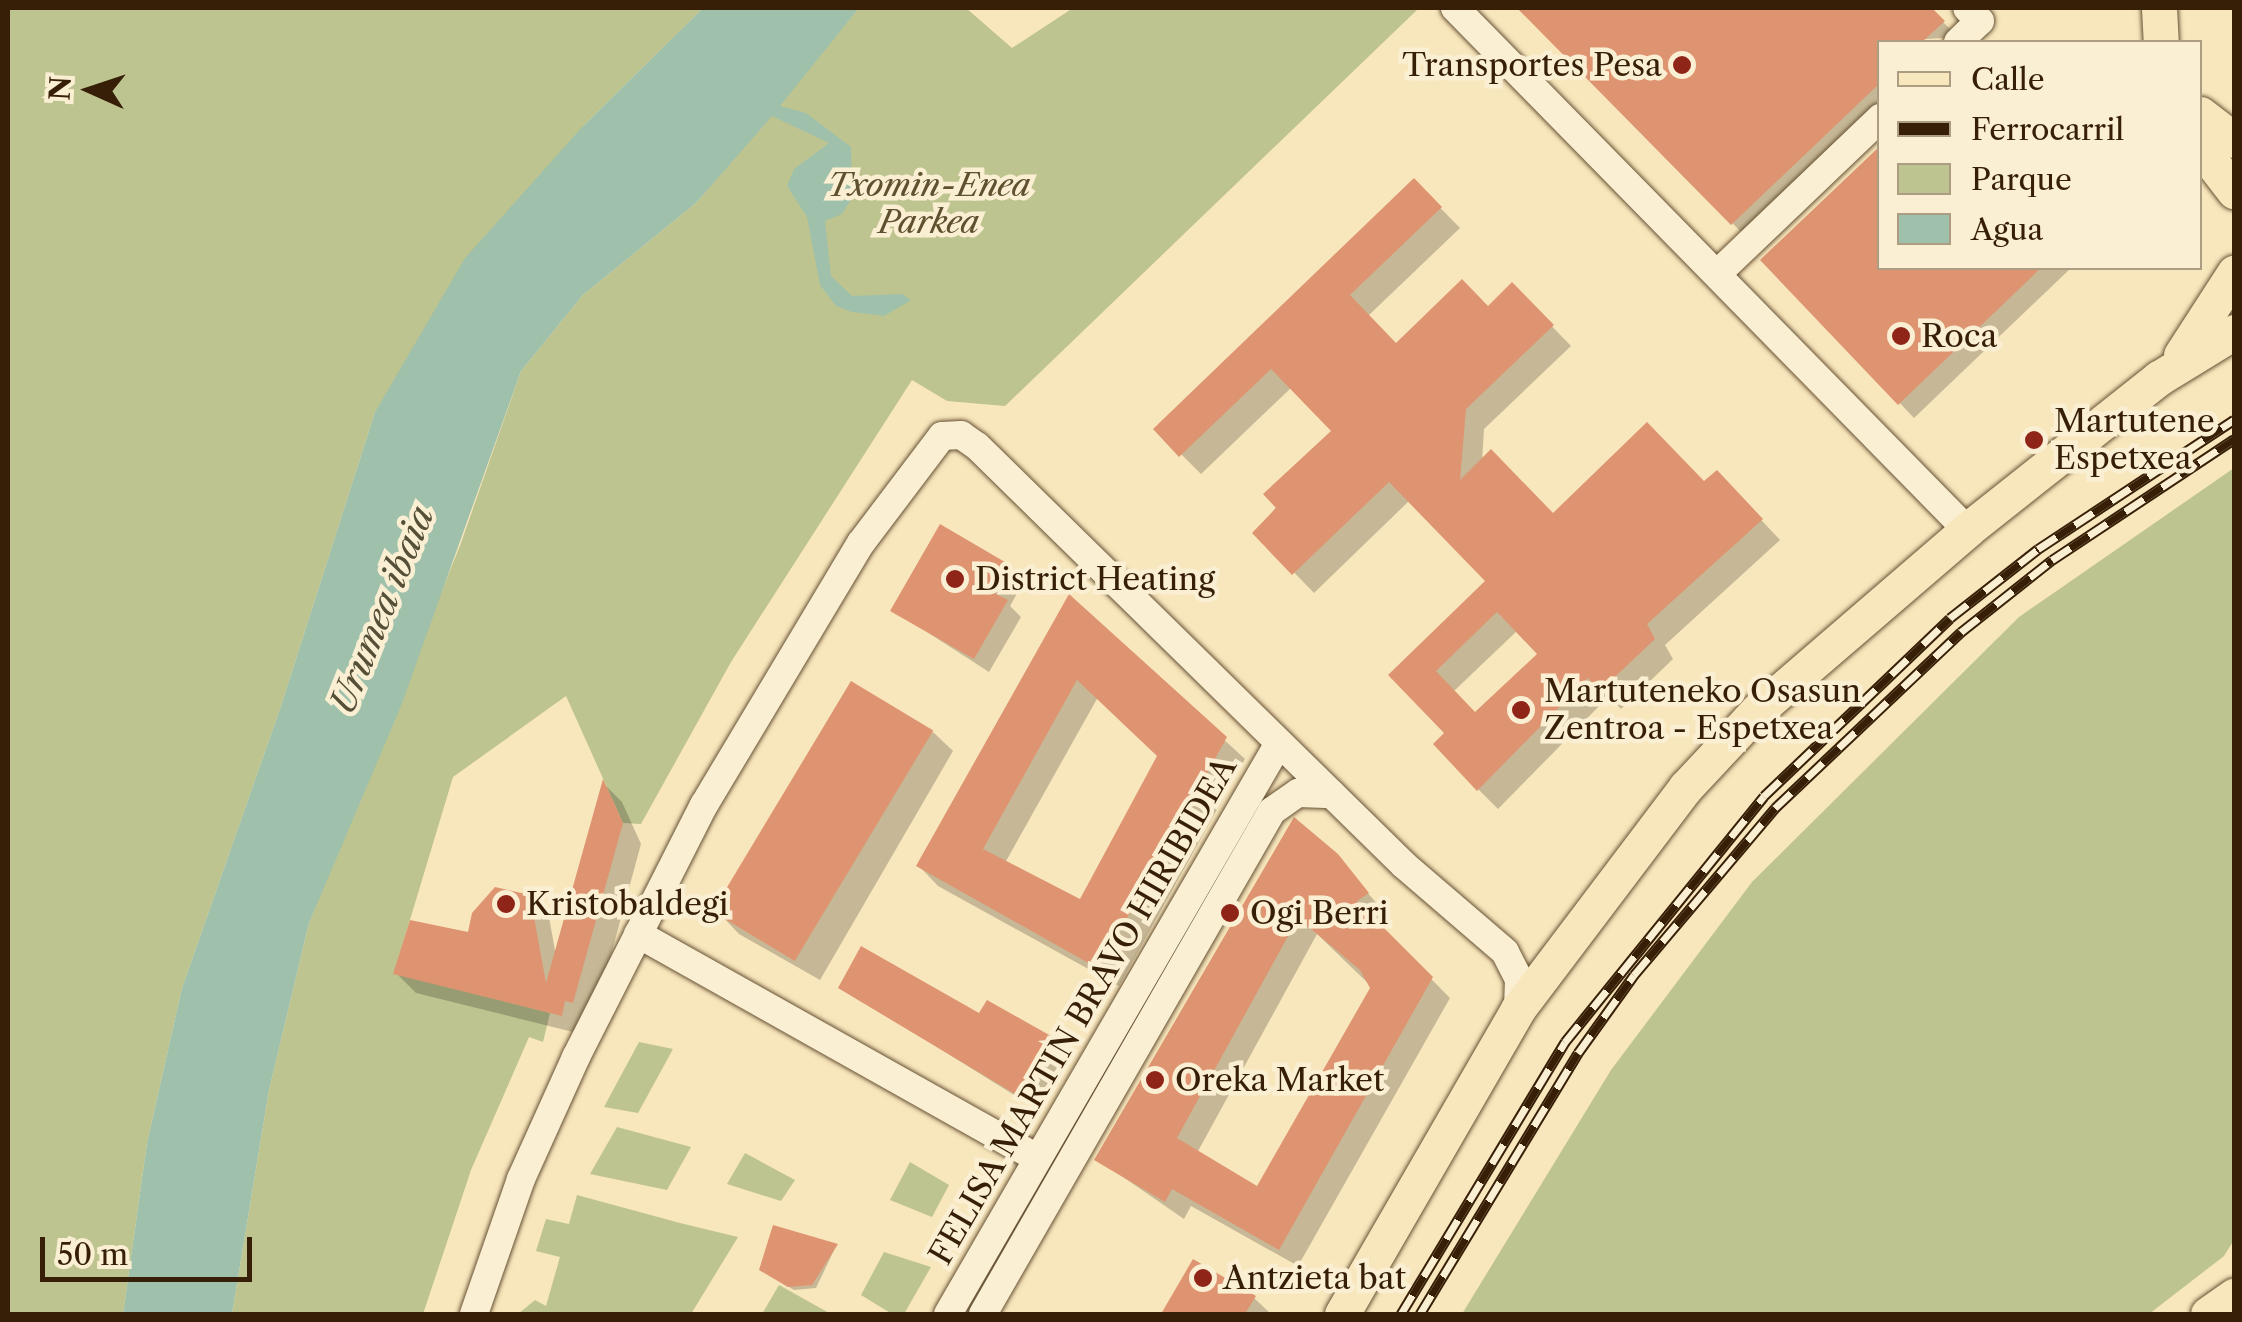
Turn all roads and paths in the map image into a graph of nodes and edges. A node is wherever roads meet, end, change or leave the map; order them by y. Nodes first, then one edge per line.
1 (1455, 8) edge
2 (1967, 8) edge
3 (2159, 8) edge
4 (1960, 40) edge
5 (2160, 40) edge
6 (2202, 116) edge
7 (1877, 121) edge
8 (2234, 140) edge
9 (2202, 151) edge
10 (2234, 191) edge
11 (2234, 273) edge
12 (1717, 274) junction
13 (2234, 332) edge
14 (2158, 378) junction
15 (1967, 530) junction
16 (1279, 742) junction
17 (1332, 794) junction
18 (638, 934) junction
19 (1558, 951) junction
20 (1504, 952) junction
21 (1518, 1009) junction
22 (1036, 1158) junction
23 (474, 1314) edge
24 (948, 1314) edge
25 (983, 1314) edge
26 (1342, 1314) edge

1 - 12 street
2 - 4 street
3 - 5 main road
6 - 8 main road
7 - 12 street
9 - 10 main road
11 - 14 main road
12 - 15 street
13 - 14 main road
14 - 15 main road
15 - 19 main road
16 - 17 street
16 - 18 street
16 - 22 street, FELISA MARTIN BRAVO HIRIBIDEA
17 - 20 street
17 - 25 street
18 - 22 street
18 - 23 street
19 - 20 street
19 - 21 main road
20 - 21 street
21 - 26 main road
22 - 24 street, FELISA MARTIN BRAVO HIRIBIDEA

